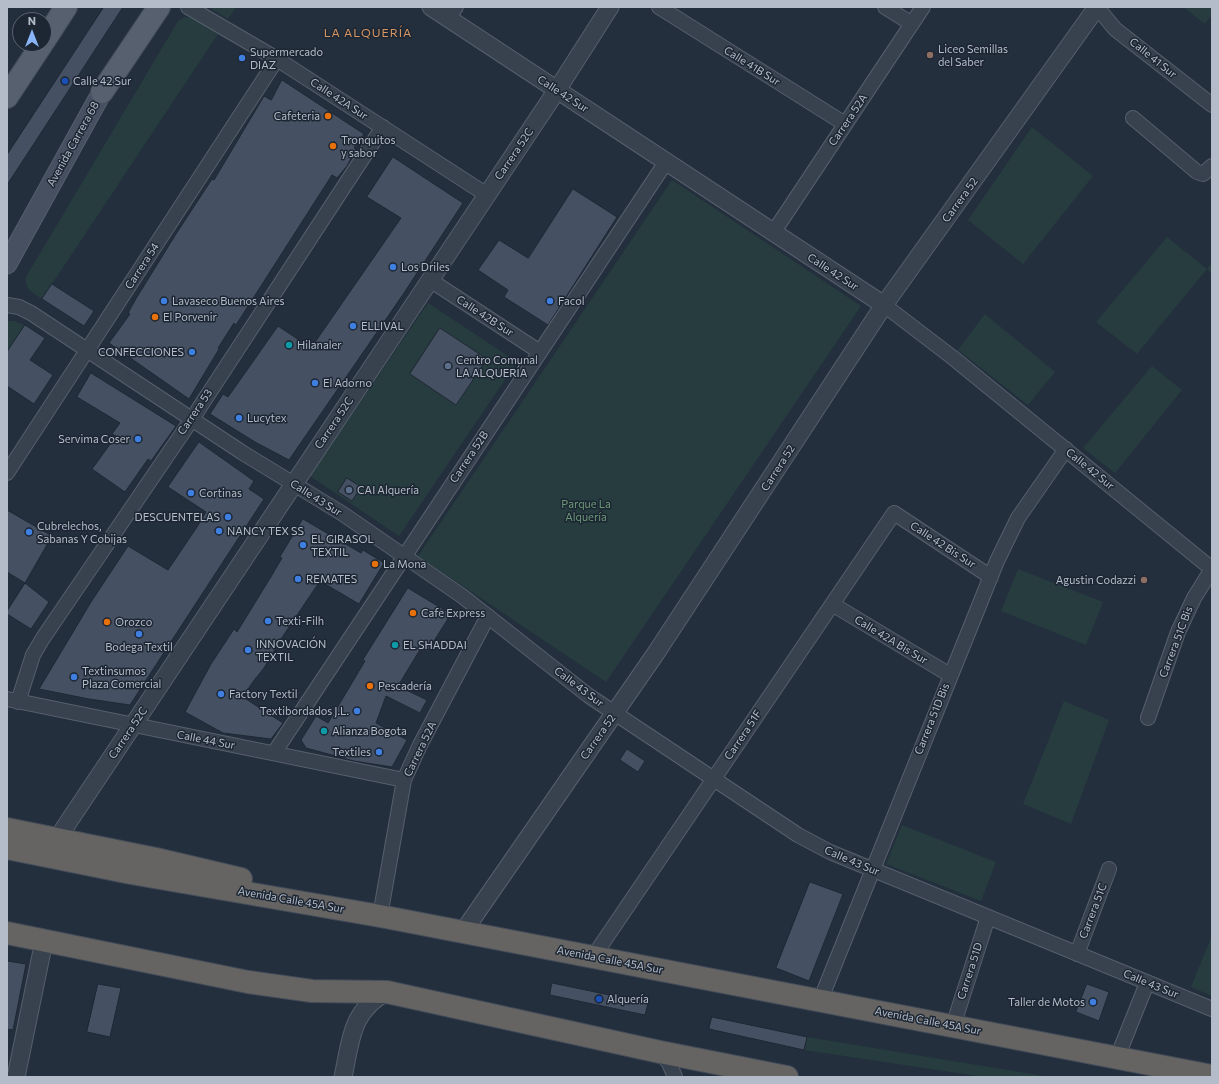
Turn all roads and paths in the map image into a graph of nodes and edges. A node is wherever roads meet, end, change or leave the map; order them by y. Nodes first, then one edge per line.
1 (66, 7) edge
2 (159, 7) edge
3 (188, 7) edge
4 (431, 7) edge
5 (610, 7) edge
6 (658, 7) edge
7 (885, 7) edge
8 (923, 7) edge
9 (1097, 7) edge
10 (452, 13) edge
11 (912, 24) junction
12 (52, 29) edge
13 (37, 52) edge
14 (277, 59) junction
15 (557, 90) junction
16 (102, 92) joint
17 (7, 97) edge
18 (1212, 105) edge
19 (1133, 118) dead end
20 (845, 124) junction
21 (383, 127) junction
22 (666, 162) junction
23 (1212, 166) edge
24 (487, 195) junction
25 (773, 232) junction
26 (7, 264) edge
27 (430, 280) junction
28 (7, 305) edge
29 (884, 305) junction
30 (87, 350) junction
31 (540, 352) junction
32 (192, 419) junction
33 (1066, 449) junction
34 (7, 472) edge
35 (294, 484) junction
36 (894, 513) joint
37 (405, 558) junction
38 (1212, 569) edge
39 (991, 577) junction
40 (832, 604) junction
41 (488, 616) junction
42 (950, 675) junction
43 (12, 701) edge
44 (614, 713) junction
45 (1148, 718) dead end
46 (133, 725) junction
47 (274, 753) junction
48 (713, 779) junction
49 (404, 780) junction
50 (7, 829) edge
51 (57, 839) junction
52 (7, 848) edge
53 (872, 869) junction
54 (1110, 869) dead end
55 (380, 916) junction
56 (988, 917) junction
57 (463, 932) junction
58 (7, 933) edge
59 (44, 941) junction
60 (1078, 954) junction
61 (593, 957) junction
62 (1147, 982) junction
63 (387, 992) junction
64 (820, 1000) junction
65 (1212, 1009) edge
66 (953, 1026) junction
67 (660, 1052) junction
68 (1117, 1058) junction
69 (15, 1076) edge
70 (1212, 1076) edge
71 (343, 1077) edge
72 (675, 1077) edge
73 (787, 1077) edge

1 - 12 main road
2 - 16 main road, Avenida Carrera 68
3 - 14 street, Calle 42A Sur
4 - 10 street, Calle 42 Sur
5 - 15 street, Carrera 52C
6 - 20 street, Calle 41B Sur
7 - 11 street
8 - 11 street, Carrera 52A
9 - 18 street, Calle 41 Sur
9 - 29 street, Carrera 52
10 - 15 street, Calle 42 Sur
11 - 20 street, Carrera 52A
13 - 17 main road
14 - 21 street, Calle 42A Sur
14 - 30 street, Carrera 54
15 - 22 street, Calle 42 Sur
15 - 24 street, Carrera 52C
16 - 26 main road, Avenida Carrera 68
19 - 23 street
20 - 25 street, Carrera 52A
21 - 24 street, Calle 42A Sur
21 - 32 street, Carrera 53
22 - 25 street, Calle 42 Sur
22 - 31 street, Carrera 52B
24 - 27 street, Carrera 52C
25 - 29 street, Calle 42 Sur
27 - 31 street, Calle 42B Sur
27 - 35 street, Carrera 52C
28 - 30 street, Calle 43 Sur
29 - 33 street, Calle 42 Sur
29 - 44 street, Carrera 52
30 - 32 street, Calle 43 Sur
30 - 34 street, Carrera 54
31 - 37 street, Carrera 52B
32 - 35 street, Calle 43 Sur
32 - 43 street, Carrera 53
33 - 38 street, Calle 42 Sur
33 - 39 street, Carrera 51D Bis
35 - 37 street, Calle 43 Sur
35 - 46 street, Carrera 52C
36 - 39 street, Calle 42 Bis Sur
36 - 40 street, Carrera 51F
37 - 41 street, Calle 43 Sur
37 - 47 street, Carrera 52B
38 - 45 street, Carrera 51C Bis
39 - 42 street, Carrera 51D Bis
40 - 42 street, Calle 42A Bis Sur
40 - 48 street, Carrera 51F
41 - 44 street, Calle 43 Sur
41 - 49 street, Carrera 52A
42 - 53 street, Carrera 51D Bis
43 - 46 street, Calle 44 Sur
44 - 48 street, Calle 43 Sur
44 - 57 street, Carrera 52
46 - 47 street, Calle 44 Sur
46 - 51 street, Carrera 52C
47 - 49 street, Calle 44 Sur
48 - 53 street, Calle 43 Sur
48 - 61 street, Carrera 51F
49 - 55 street, Carrera 52A
50 - 51 highway
51 - 55 highway
52 - 55 highway, Avenida Calle 45A Sur
53 - 56 street, Calle 43 Sur
53 - 64 street, Carrera 51D Bis
54 - 60 street, Carrera 51C
55 - 57 highway, Avenida Calle 45A Sur
56 - 60 street, Calle 43 Sur
56 - 66 street, Carrera 51D
57 - 61 highway, Avenida Calle 45A Sur
58 - 59 highway
59 - 63 highway
59 - 69 street
60 - 62 street, Calle 43 Sur
61 - 64 highway, Avenida Calle 45A Sur
62 - 65 street, Calle 43 Sur
62 - 68 street
63 - 67 highway
63 - 71 street
64 - 66 highway, Avenida Calle 45A Sur
66 - 68 highway, Avenida Calle 45A Sur
67 - 72 street
67 - 73 highway
68 - 70 highway, Avenida Calle 45A Sur

